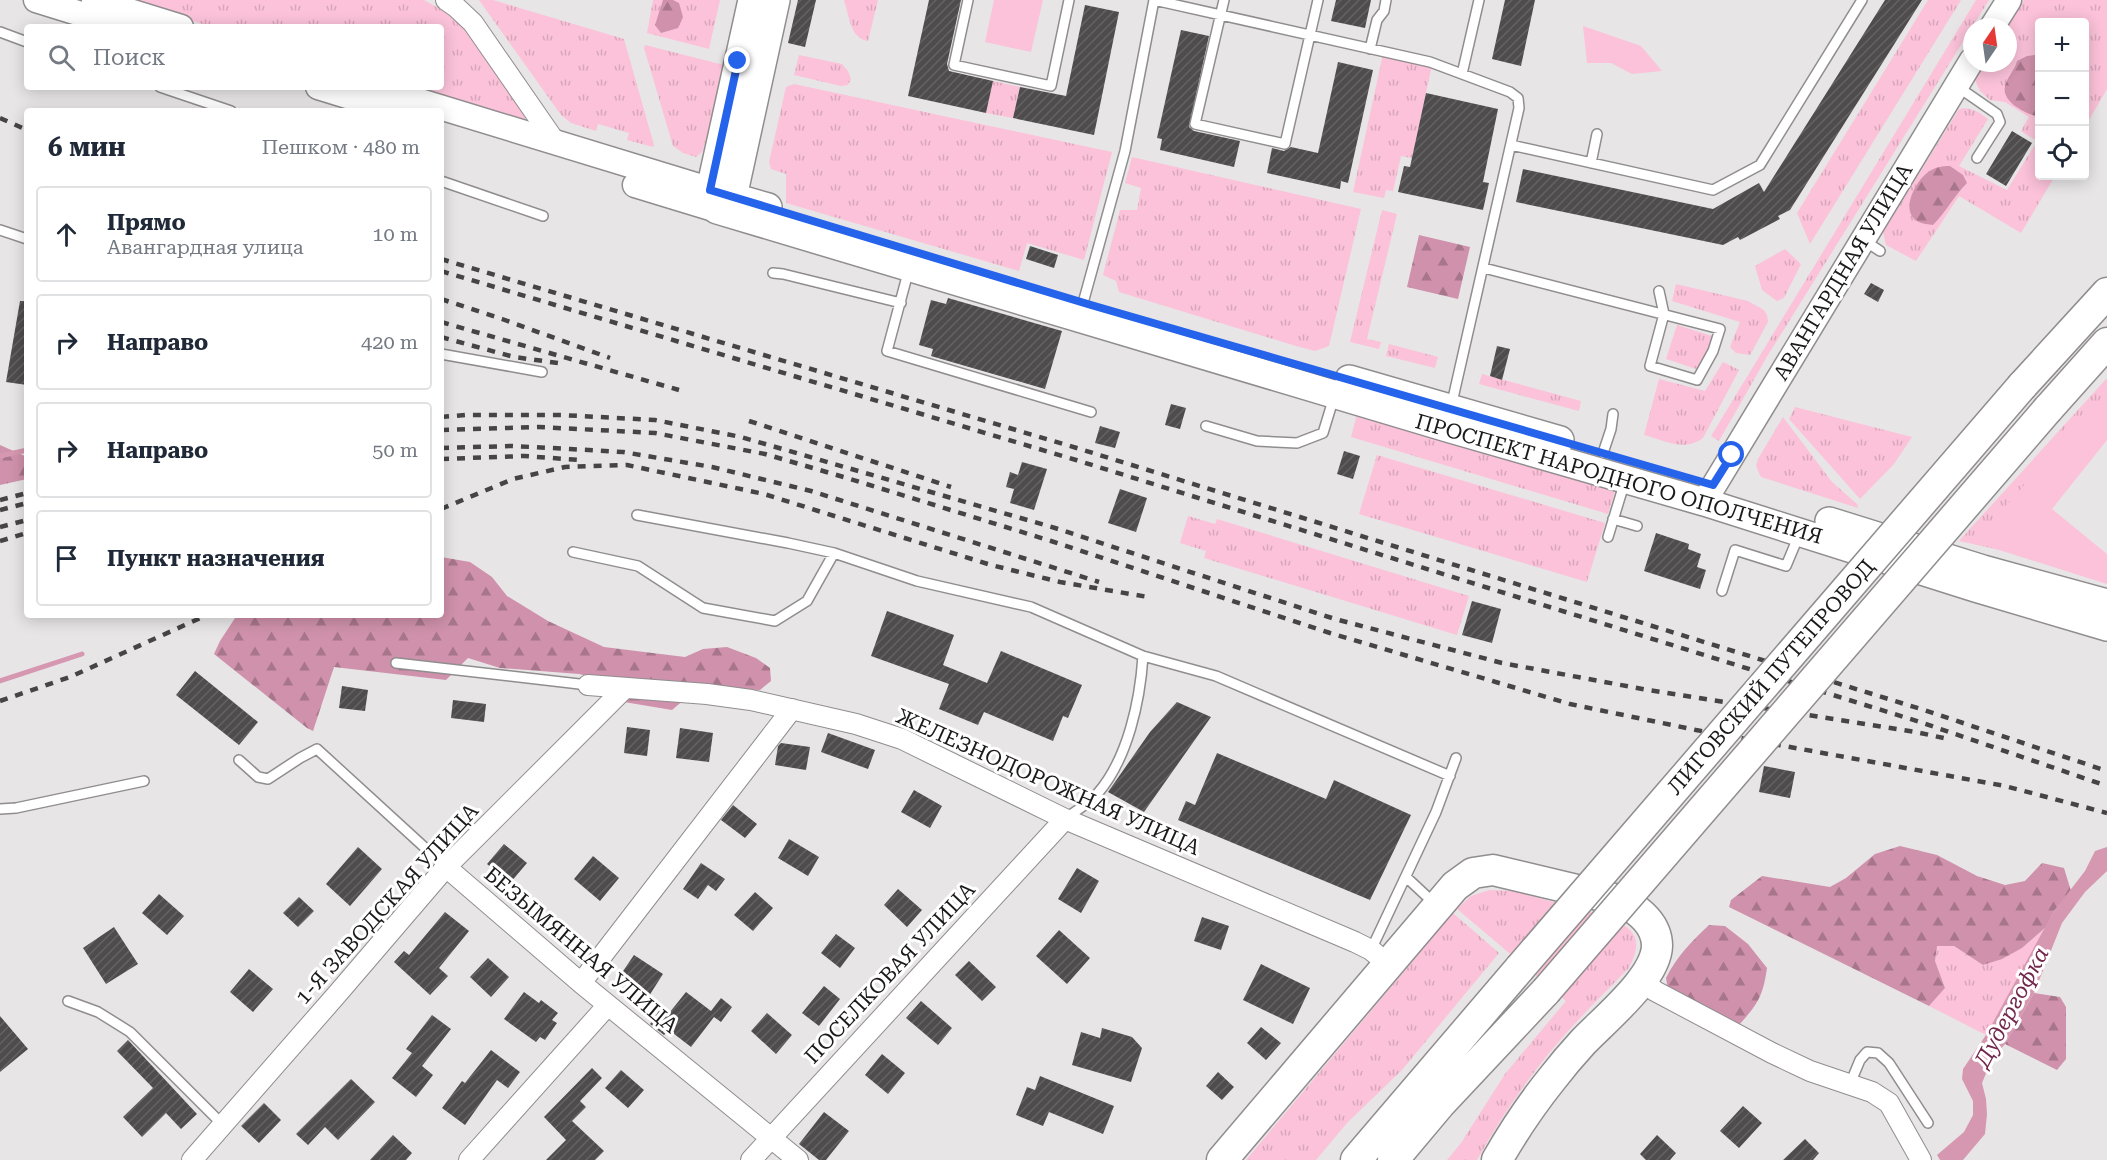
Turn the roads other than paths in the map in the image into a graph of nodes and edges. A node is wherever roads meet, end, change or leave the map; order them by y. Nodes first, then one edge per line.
1 (36, 0) edge
2 (94, 0) edge
3 (446, 0) edge
4 (752, 0) edge
5 (776, 0) edge
6 (968, 0) edge
7 (1069, 0) edge
8 (1154, 0) edge
9 (1224, 0) edge
10 (1318, 0) edge
11 (1386, 0) edge
12 (1479, 0) edge
13 (1862, 0) edge
14 (2009, 0) edge
15 (1220, 15) junction
16 (1998, 18) edge
17 (113, 24) edge
18 (171, 24) edge
19 (0, 32) edge
20 (1310, 36) junction
21 (24, 41) edge
22 (1370, 49) junction
23 (1965, 72) edge
24 (1462, 74) junction
25 (1956, 86) junction
26 (169, 90) edge
27 (328, 90) edge
28 (384, 90) edge
29 (222, 108) edge
30 (386, 108) edge
31 (442, 108) edge
32 (444, 109) edge
33 (444, 126) edge
34 (1598, 134) dead end
35 (556, 143) junction
36 (1511, 145) junction
37 (1977, 158) dead end
38 (1591, 163) junction
39 (444, 183) edge
40 (720, 199) junction
41 (543, 216) dead end
42 (0, 230) edge
43 (24, 238) edge
44 (909, 268) junction
45 (1484, 268) junction
46 (773, 273) dead end
47 (1659, 291) dead end
48 (2107, 293) edge
49 (901, 303) junction
50 (1083, 303) junction
51 (1664, 314) junction
52 (2107, 343) edge
53 (444, 355) edge
54 (542, 372) dead end
55 (1335, 395) junction
56 (1451, 409) junction
57 (1091, 412) dead end
58 (1613, 414) dead end
59 (1206, 426) dead end
60 (1603, 453) junction
61 (1626, 478) junction
62 (1709, 493) junction
63 (637, 515) dead end
64 (1613, 519) junction
65 (1637, 526) dead end
66 (1800, 531) junction
67 (1608, 537) dead end
68 (573, 552) dead end
69 (834, 553) junction
70 (1722, 591) dead end
71 (2107, 603) edge
72 (2107, 627) edge
73 (1143, 656) junction
74 (396, 663) dead end
75 (588, 684) joint
76 (625, 688) junction
77 (792, 709) junction
78 (1456, 758) dead end
79 (239, 760) dead end
80 (1450, 776) junction
81 (144, 781) dead end
82 (0, 808) edge
83 (1065, 819) junction
84 (446, 867) junction
85 (1406, 877) junction
86 (1437, 907) junction
87 (1379, 957) junction
88 (1643, 981) junction
89 (581, 983) junction
90 (68, 1001) dead end
91 (608, 1005) junction
92 (1850, 1084) junction
93 (1928, 1123) dead end
94 (223, 1125) junction
95 (771, 1138) junction
96 (1918, 1154) edge
97 (192, 1160) edge
98 (470, 1160) edge
99 (751, 1160) edge
100 (798, 1160) edge
101 (1222, 1160) edge
102 (1356, 1160) edge
103 (1393, 1160) edge
104 (1497, 1160) edge

1 - 17 street
2 - 18 street
3 - 35 street
4 - 40 main road
5 - 40 main road
6 - 7 lane
8 - 15 lane
8 - 50 lane
9 - 15 lane
10 - 20 lane
11 - 22 lane
12 - 24 lane
13 - 38 lane
14 - 16 street
15 - 20 lane
15 - 20 lane
19 - 21 lane
20 - 22 lane
22 - 24 lane
23 - 25 street, АВАНГАРДНАЯ УЛИЦА
24 - 36 lane
25 - 37 lane
25 - 62 street, АВАНГАРДНАЯ УЛИЦА
26 - 29 lane
27 - 30 street
28 - 31 street, ПРОСПЕКТ НАРОДНОГО ОПОЛЧЕНИЯ
32 - 35 street, ПРОСПЕКТ НАРОДНОГО ОПОЛЧЕНИЯ
33 - 40 street, ПРОСПЕКТ НАРОДНОГО ОПОЛЧЕНИЯ
34 - 38 lane
35 - 40 street, ПРОСПЕКТ НАРОДНОГО ОПОЛЧЕНИЯ
36 - 38 lane
36 - 45 lane
39 - 41 lane
40 - 44 main road, ПРОСПЕКТ НАРОДНОГО ОПОЛЧЕНИЯ
40 - 50 main road, ПРОСПЕКТ НАРОДНОГО ОПОЛЧЕНИЯ
42 - 43 lane
44 - 49 lane
44 - 55 main road, ПРОСПЕКТ НАРОДНОГО ОПОЛЧЕНИЯ
45 - 51 lane
45 - 56 lane
46 - 49 lane
47 - 51 lane
48 - 102 main road, ЛИГОВСКИЙ ПУТЕПРОВОД, bridge
49 - 57 lane
50 - 56 main road, ПРОСПЕКТ НАРОДНОГО ОПОЛЧЕНИЯ
51 - 51 lane
52 - 103 main road, ЛИГОВСКИЙ ПУТЕПРОВОД, bridge
53 - 54 lane
55 - 59 lane
55 - 61 main road, ПРОСПЕКТ НАРОДНОГО ОПОЛЧЕНИЯ
56 - 60 main road, ПРОСПЕКТ НАРОДНОГО ОПОЛЧЕНИЯ
58 - 60 lane
60 - 62 main road, ПРОСПЕКТ НАРОДНОГО ОПОЛЧЕНИЯ
61 - 62 main road, ПРОСПЕКТ НАРОДНОГО ОПОЛЧЕНИЯ
61 - 64 lane
62 - 66 main road, ПРОСПЕКТ НАРОДНОГО ОПОЛЧЕНИЯ
62 - 71 main road, ПРОСПЕКТ НАРОДНОГО ОПОЛЧЕНИЯ
63 - 69 lane
64 - 65 lane
64 - 67 lane
66 - 70 lane
66 - 72 main road, ПРОСПЕКТ НАРОДНОГО ОПОЛЧЕНИЯ
68 - 69 lane
69 - 73 lane
73 - 80 lane
73 - 83 lane
74 - 75 lane
75 - 76 street, ЖЕЛЕЗНОДОРОЖНАЯ УЛИЦА
76 - 77 street, ЖЕЛЕЗНОДОРОЖНАЯ УЛИЦА
76 - 84 street, 1-Я ЗАВОДСКАЯ УЛИЦА
77 - 83 street, ЖЕЛЕЗНОДОРОЖНАЯ УЛИЦА
77 - 89 street
78 - 80 lane
79 - 84 lane, БЕЗЫМЯННАЯ УЛИЦА
80 - 85 lane
81 - 82 lane
83 - 87 street, ЖЕЛЕЗНОДОРОЖНАЯ УЛИЦА
83 - 95 street, ПОСЕЛКОВАЯ УЛИЦА
84 - 89 street, БЕЗЫМЯННАЯ УЛИЦА
84 - 94 street, 1-Я ЗАВОДСКАЯ УЛИЦА
85 - 86 lane
85 - 87 lane
86 - 87 main road
86 - 88 main road
87 - 101 main road
88 - 92 street
88 - 104 main road
89 - 91 street, БЕЗЫМЯННАЯ УЛИЦА
90 - 94 lane
91 - 95 street, БЕЗЫМЯННАЯ УЛИЦА
91 - 98 street
92 - 93 lane
92 - 96 street
94 - 97 street, 1-Я ЗАВОДСКАЯ УЛИЦА
95 - 99 street, ПОСЕЛКОВАЯ УЛИЦА
95 - 100 street, БЕЗЫМЯННАЯ УЛИЦА

